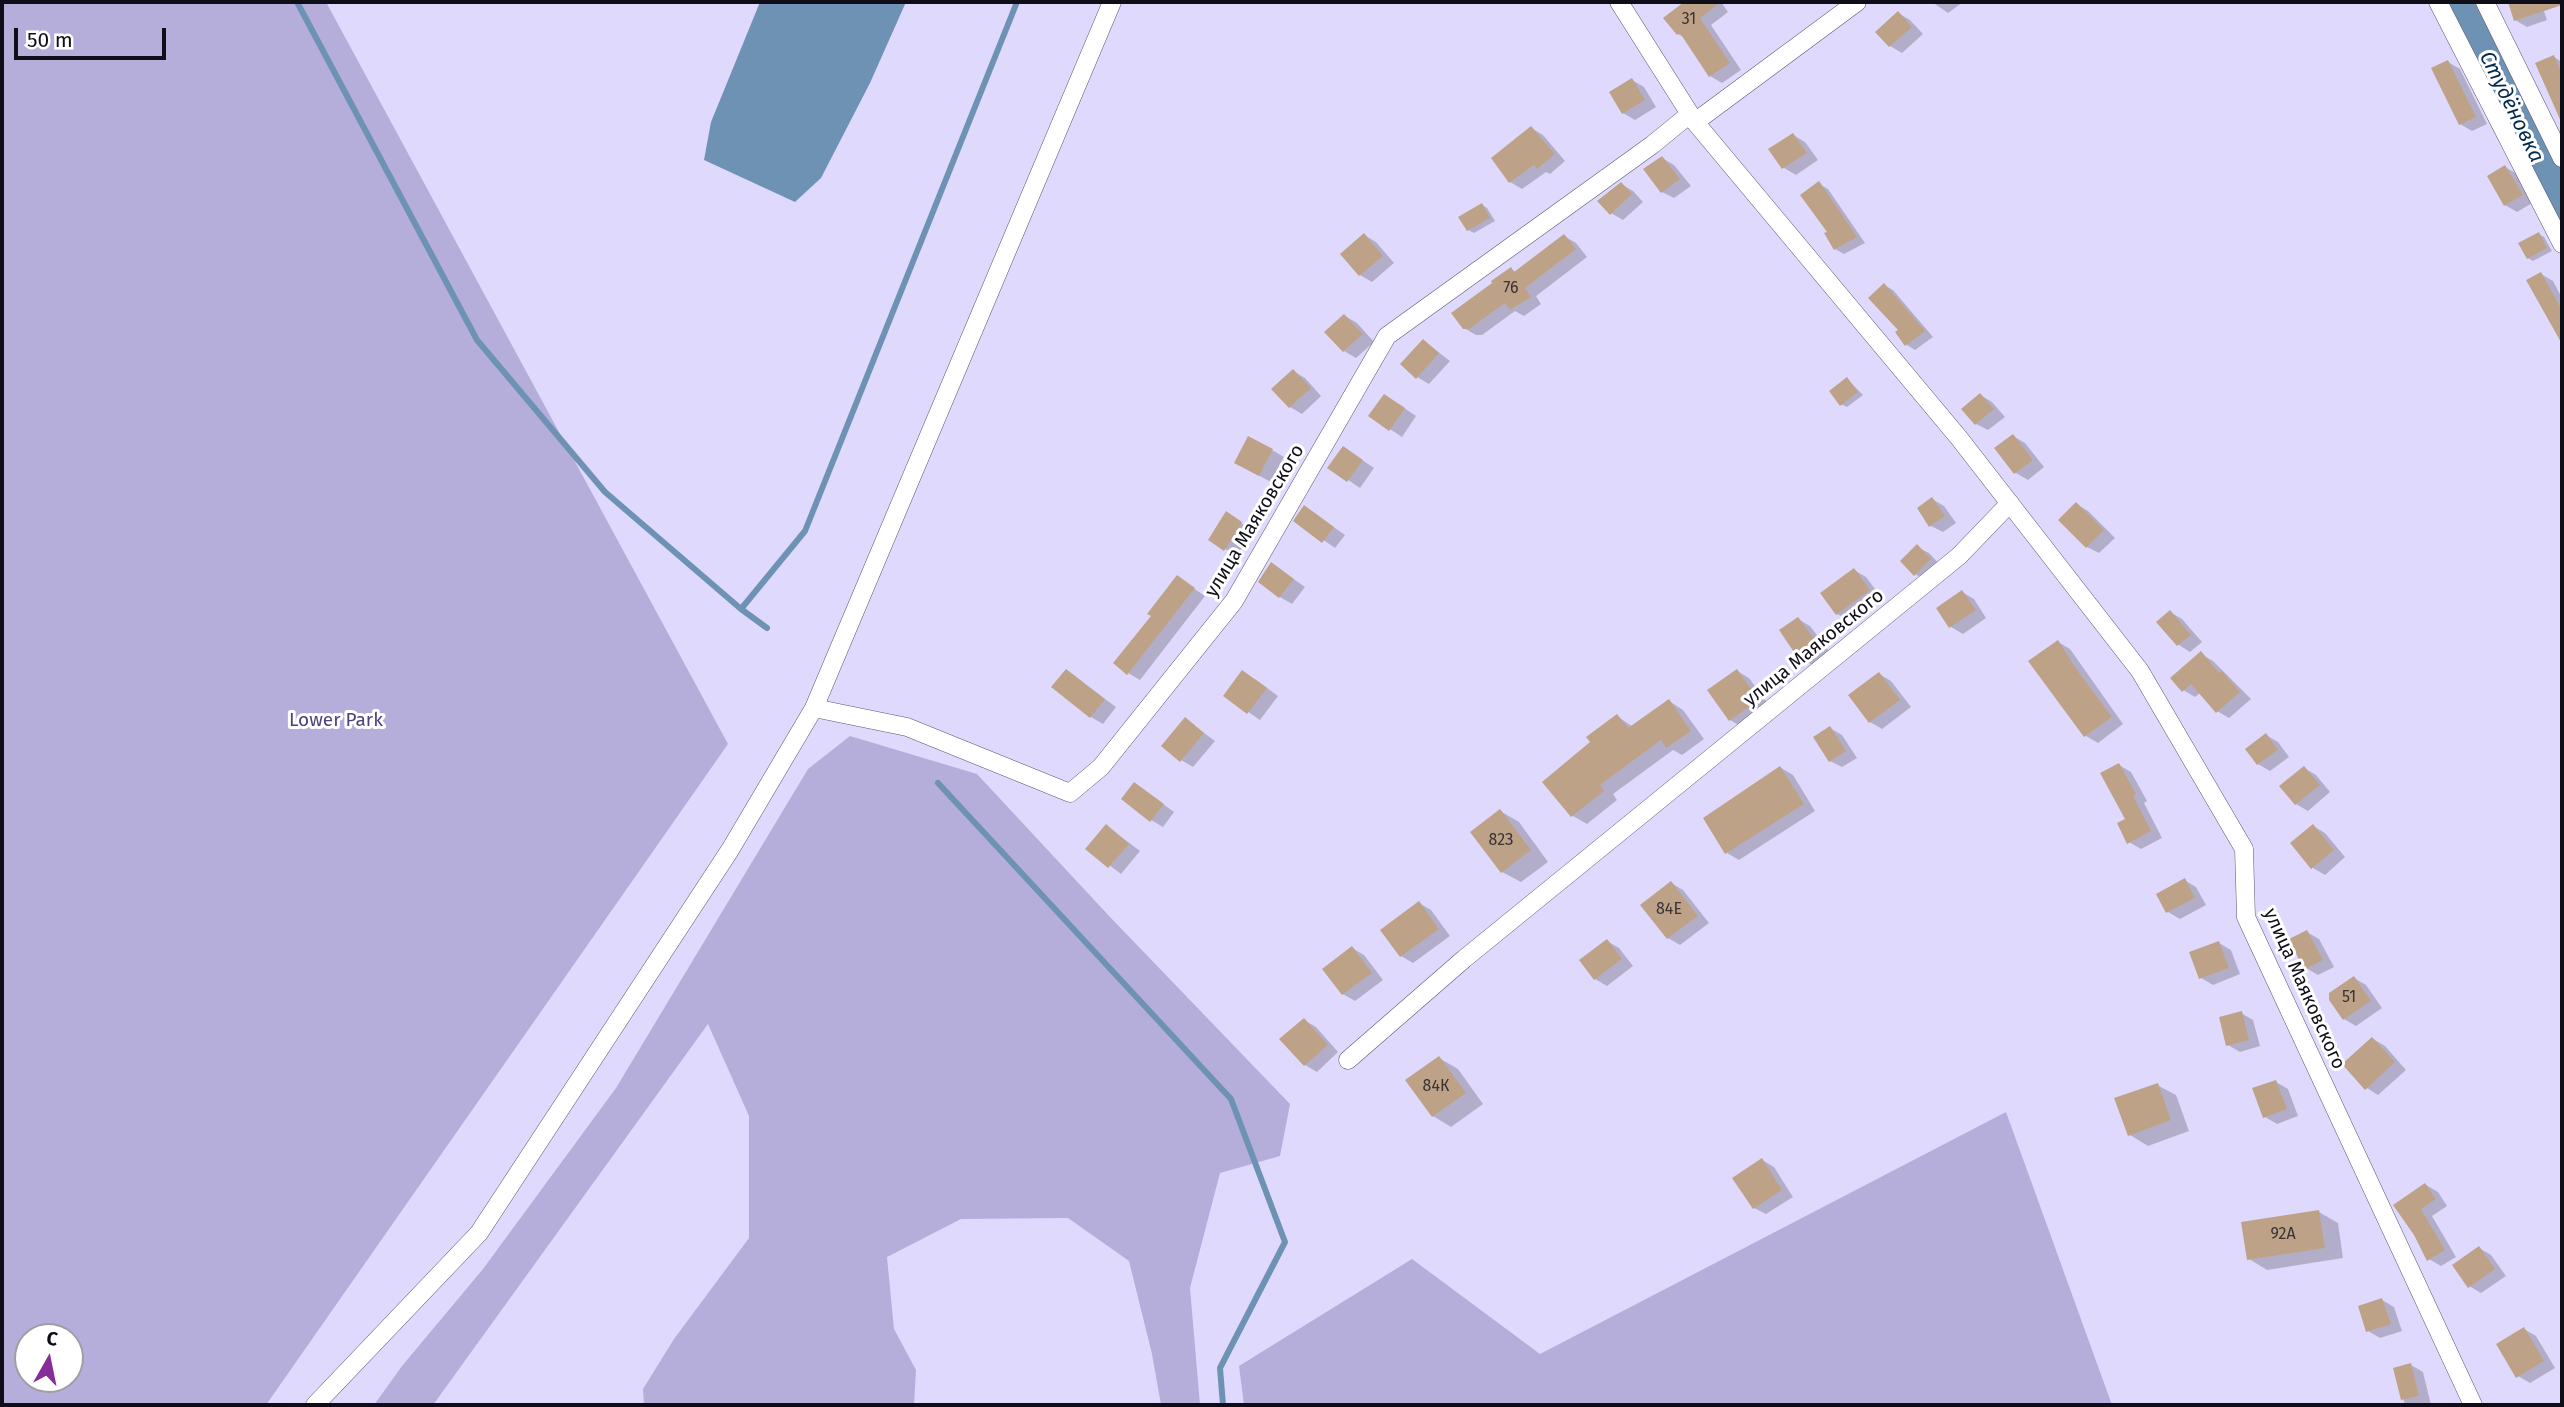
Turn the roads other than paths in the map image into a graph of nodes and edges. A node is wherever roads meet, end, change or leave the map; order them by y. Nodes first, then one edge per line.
1 (1112, 2) edge
2 (1619, 2) edge
3 (1857, 2) edge
4 (2438, 2) edge
5 (2485, 2) edge
6 (1693, 118) junction
7 (2562, 158) edge
8 (2562, 244) edge
9 (2010, 503) junction
10 (814, 708) junction
11 (1348, 1060) dead end
12 (315, 1405) edge
13 (2473, 1405) edge

1 - 10 street
2 - 6 street, улица Маяковского
3 - 6 street, улица Маяковского
4 - 8 street
5 - 7 street
6 - 9 street, улица Маяковского
6 - 10 street, улица Маяковского
9 - 11 street, улица Маяковского
9 - 13 street, улица Маяковского
10 - 12 street

